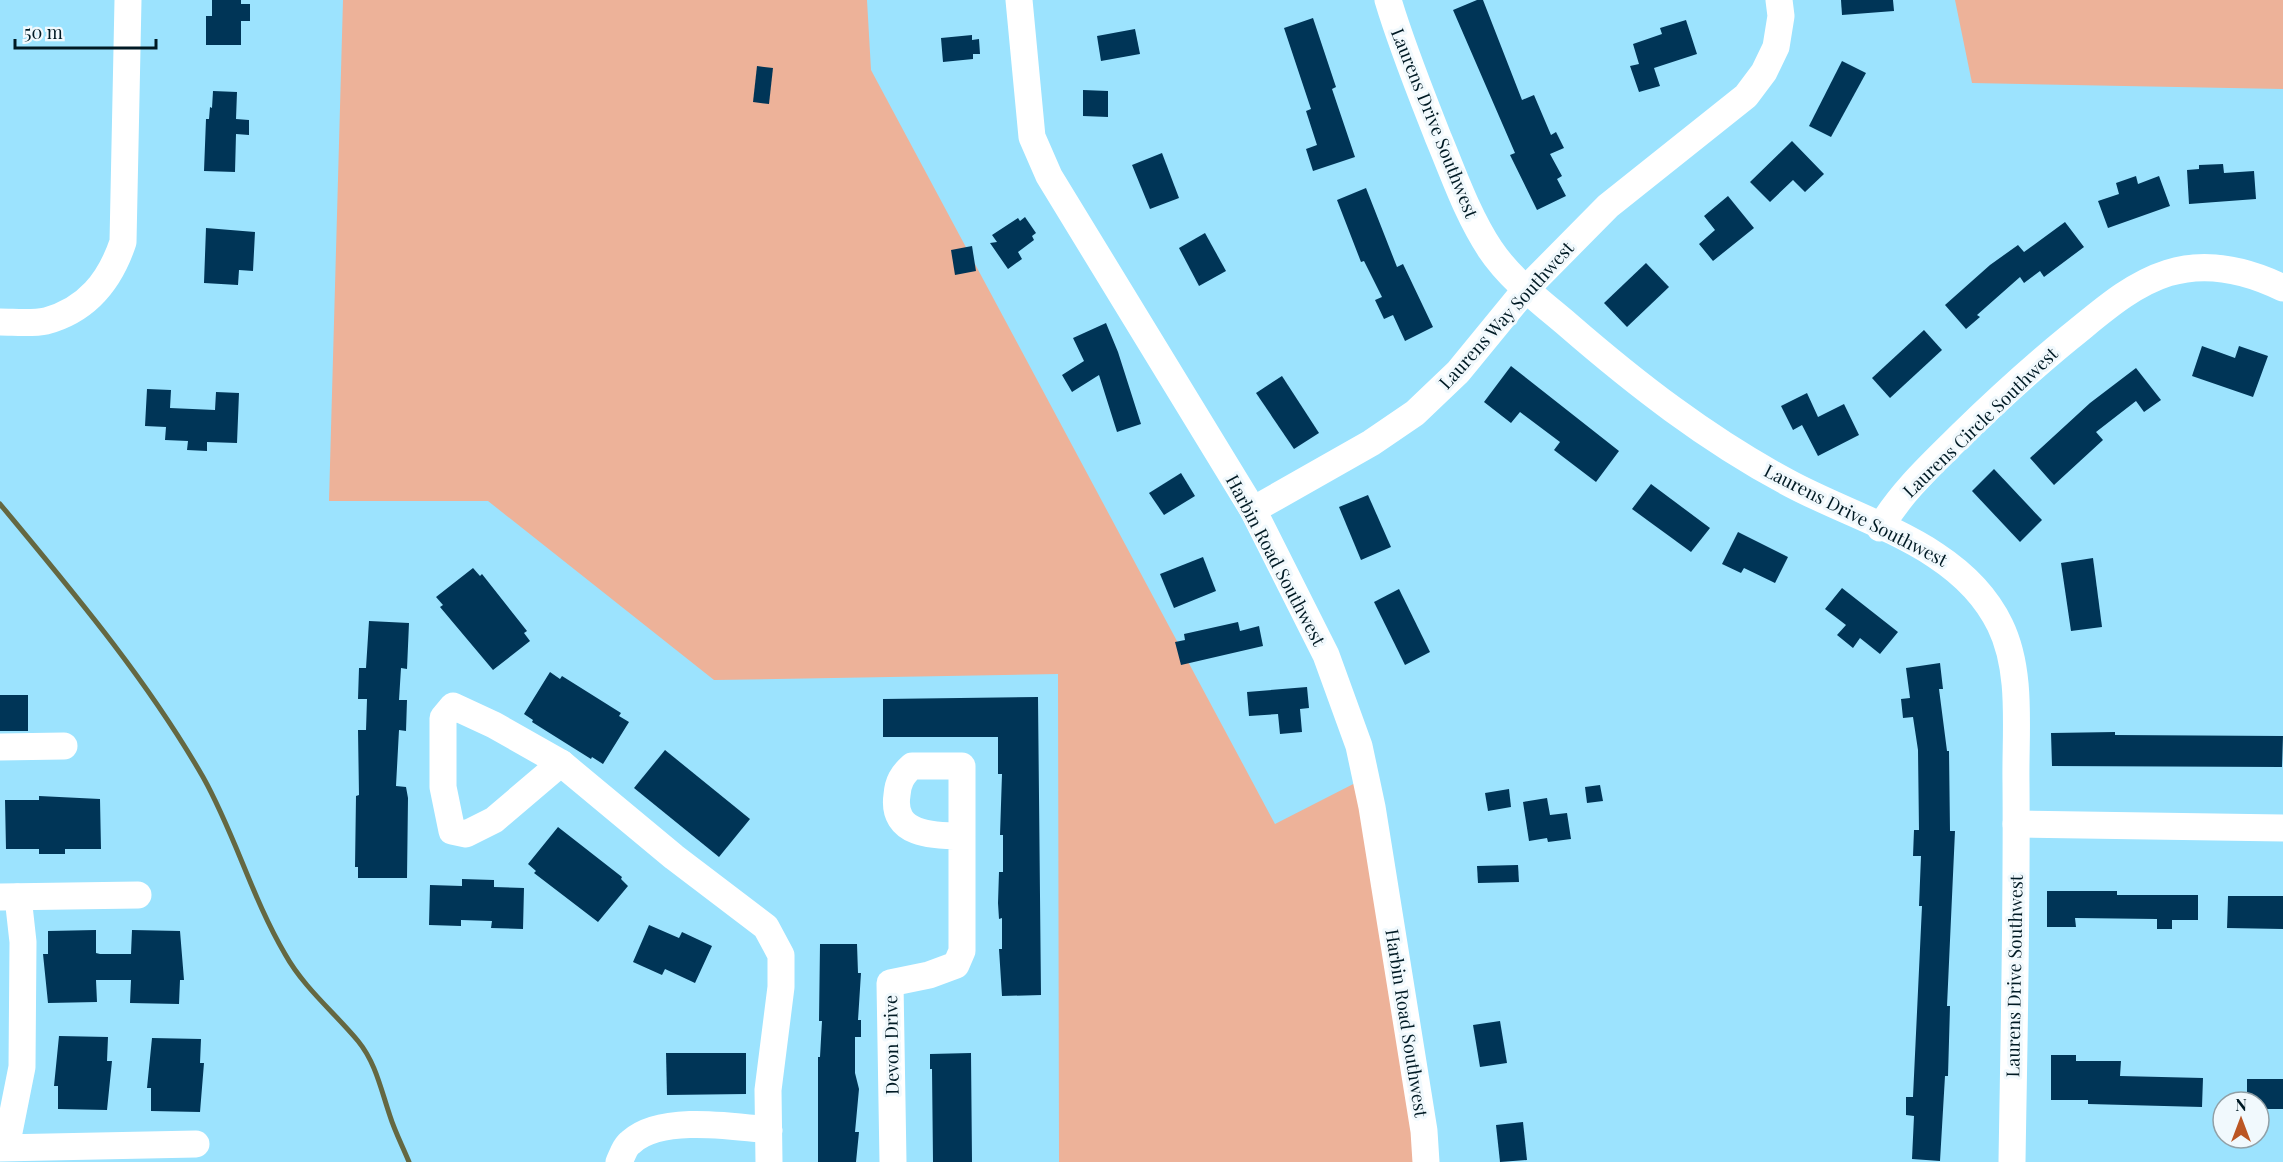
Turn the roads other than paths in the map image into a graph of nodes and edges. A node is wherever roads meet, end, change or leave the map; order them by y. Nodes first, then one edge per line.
1 (128, 0) edge
2 (1019, 0) edge
3 (1388, 0) edge
4 (1779, 0) edge
5 (2283, 288) edge
6 (1526, 289) junction
7 (0, 322) edge
8 (1253, 510) junction
9 (1880, 528) junction
10 (64, 746) dead end
11 (0, 747) edge
12 (561, 763) junction
13 (2016, 824) junction
14 (2283, 828) edge
15 (962, 836) dead end
16 (138, 896) dead end
17 (9, 897) edge
18 (769, 1130) junction
19 (196, 1144) dead end
20 (3, 1147) edge
21 (619, 1162) edge
22 (769, 1162) edge
23 (893, 1162) edge
24 (1426, 1162) edge
25 (2012, 1162) edge

1 - 7 street
2 - 8 street, Harbin Road Southwest
3 - 6 street, Laurens Drive Southwest
4 - 6 street, Laurens Way Southwest
5 - 9 street, Laurens Circle Southwest
6 - 8 street, Laurens Way Southwest
6 - 9 street, Laurens Drive Southwest
8 - 24 street, Harbin Road Southwest
9 - 13 street, Laurens Drive Southwest
10 - 11 street
12 - 12 street
12 - 18 street
13 - 14 street
13 - 25 street, Laurens Drive Southwest
15 - 23 street, Devon Drive
16 - 17 street
17 - 20 street
18 - 21 street
18 - 22 street
19 - 20 street

